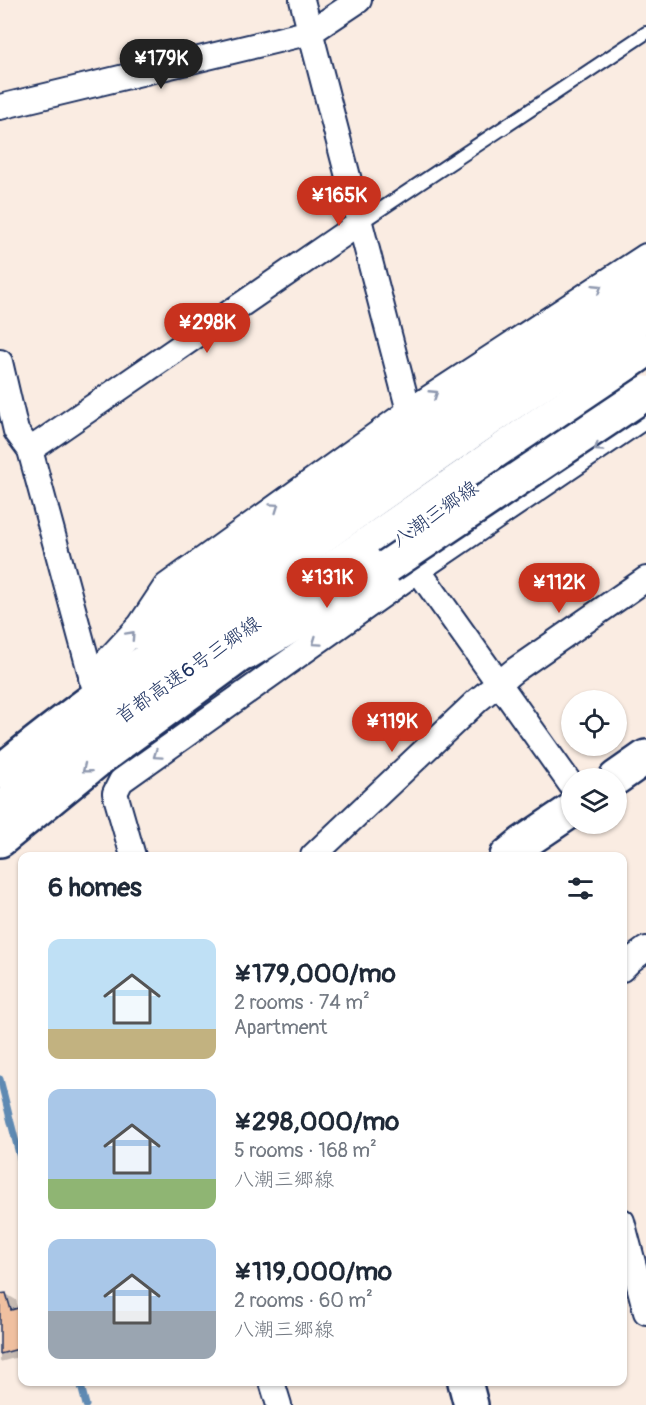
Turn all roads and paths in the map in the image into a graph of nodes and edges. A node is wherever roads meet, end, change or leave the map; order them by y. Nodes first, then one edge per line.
1 (302, 0) edge
2 (359, 0) edge
3 (311, 32) junction
4 (646, 33) edge
5 (0, 107) edge
6 (360, 223) junction
7 (646, 256) edge
8 (646, 281) edge
9 (646, 294) edge
10 (646, 314) edge
11 (646, 350) edge
12 (0, 362) edge
13 (646, 369) edge
14 (646, 393) edge
15 (604, 397) junction
16 (646, 402) edge
17 (409, 411) junction
18 (646, 415) edge
19 (30, 450) junction
20 (403, 568) junction
21 (646, 579) edge
22 (140, 656) junction
23 (229, 663) junction
24 (499, 683) junction
25 (93, 684) junction
26 (646, 757) edge
27 (0, 765) edge
28 (561, 770) edge
29 (627, 770) edge
30 (0, 772) edge
31 (0, 810) edge
32 (561, 817) edge
33 (0, 840) edge
34 (132, 852) edge
35 (318, 852) edge
36 (512, 852) edge
37 (646, 949) edge
38 (627, 964) edge
39 (627, 1239) edge
40 (645, 1304) edge
41 (273, 1386) edge
42 (466, 1386) edge
43 (279, 1405) edge
44 (471, 1405) edge

1 - 3 street
2 - 3 street
3 - 5 street
3 - 6 street
4 - 6 lane
6 - 17 street
6 - 19 street
17 -> 7 street
8 - 22 main road
9 - 22 main road
10 - 30 main road, 首都高速6号三郷線
11 - 31 main road, 首都高速6号三郷線
12 - 19 street
13 - 15 main road, 八潮三郷線
14 - 20 main road, bridge
15 - 16 street
15 - 23 main road, 八潮三郷線
25 -> 17 street
18 -> 20 street
19 - 25 street
20 - 23 main road
20 - 24 street
20 -> 34 street
21 - 24 street
22 - 25 main road
23 -> 33 main road, 八潮三郷線
24 - 28 street
24 - 35 street
25 - 27 main road
26 - 29 main road
32 - 36 main road
37 - 38 street
39 - 40 street
41 - 43 street
42 - 44 main road

